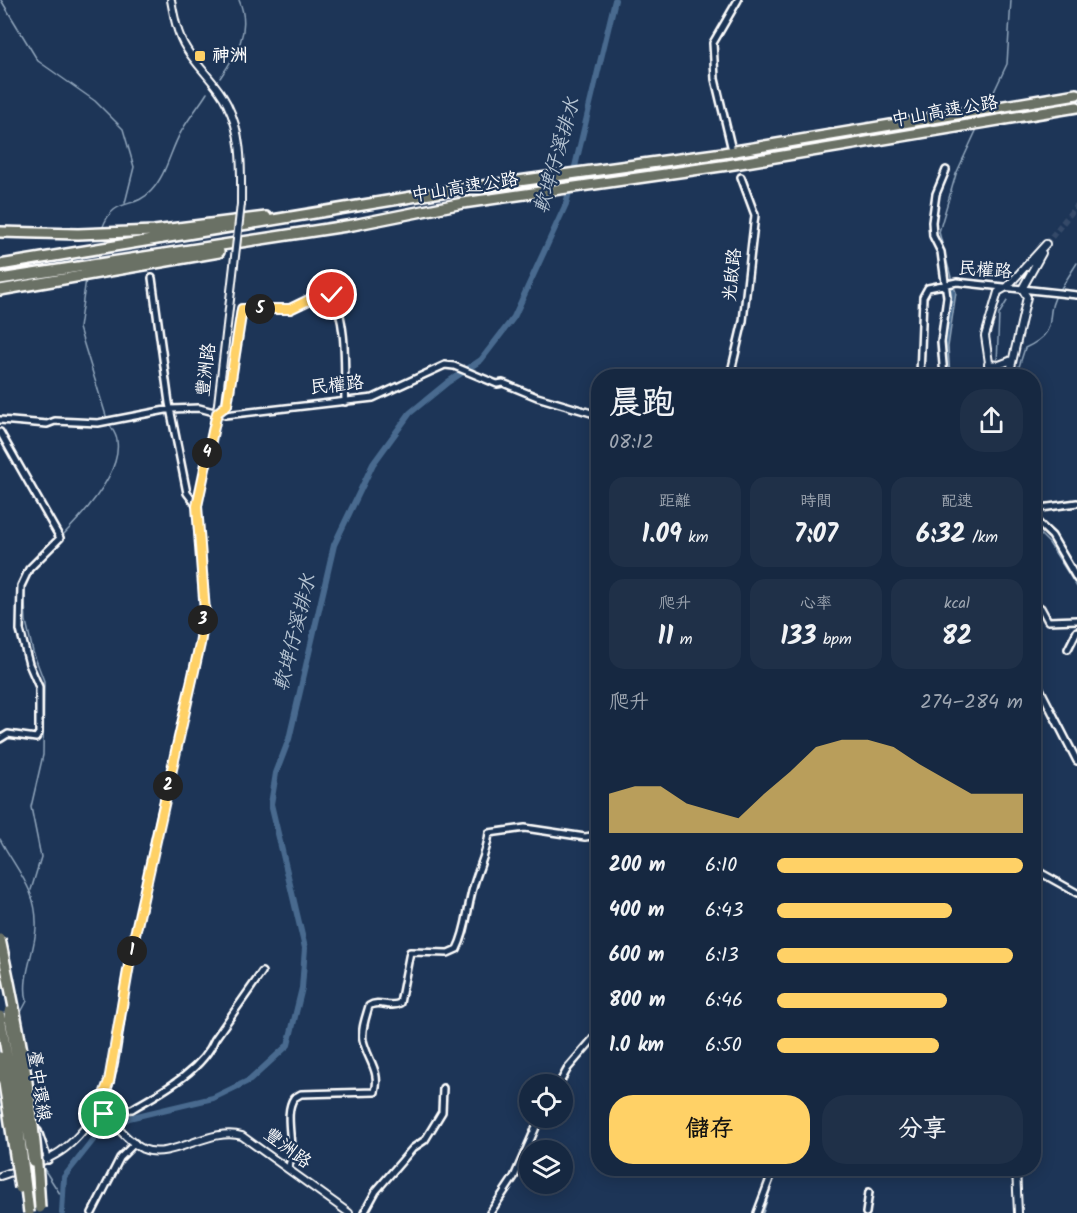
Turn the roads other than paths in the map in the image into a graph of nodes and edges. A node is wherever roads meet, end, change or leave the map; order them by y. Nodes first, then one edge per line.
1 (171, 0) edge
2 (738, 0) edge
3 (1077, 94) edge
4 (1077, 107) edge
5 (732, 146) tunnel mouth
6 (946, 170) dead end
7 (741, 177) tunnel mouth
8 (328, 213) junction
9 (0, 226) edge
10 (22, 231) junction
11 (0, 232) edge
12 (0, 265) edge
13 (79, 271) junction
14 (152, 278) dead end
15 (0, 279) edge
16 (947, 284) junction
17 (1007, 287) junction
18 (1022, 289) junction
19 (0, 290) edge
20 (1077, 295) edge
21 (1012, 360) junction
22 (993, 364) junction
23 (732, 369) edge
24 (920, 369) edge
25 (943, 369) edge
26 (992, 369) edge
27 (1010, 369) edge
28 (345, 402) junction
29 (171, 409) junction
30 (217, 413) junction
31 (591, 413) edge
32 (0, 420) edge
33 (0, 432) edge
34 (1077, 503) edge
35 (197, 506) junction
36 (1041, 508) edge
37 (1041, 526) edge
38 (1077, 579) edge
39 (1041, 609) edge
40 (1077, 620) edge
41 (1077, 631) edge
42 (1068, 649) dead end
43 (1041, 691) edge
44 (0, 739) edge
45 (1077, 761) edge
46 (591, 836) edge
47 (1041, 873) edge
48 (1077, 893) edge
49 (0, 939) edge
50 (0, 948) edge
51 (0, 965) edge
52 (262, 972) dead end
53 (0, 1016) edge
54 (591, 1041) edge
55 (0, 1057) edge
56 (565, 1074) edge
57 (443, 1088) dead end
58 (100, 1105) junction
59 (536, 1128) edge
60 (134, 1141) junction
61 (48, 1160) junction
62 (288, 1168) junction
63 (0, 1176) edge
64 (771, 1176) edge
65 (1016, 1176) edge
66 (869, 1192) dead end
67 (40, 1210) edge
68 (24, 1213) edge
69 (29, 1213) edge
70 (92, 1213) edge
71 (349, 1213) edge
72 (363, 1213) edge
73 (490, 1213) edge
74 (757, 1213) edge
75 (866, 1213) edge
76 (1018, 1213) edge

1 - 30 street, 豐洲路, bridge
2 - 5 street
3 - 8 highway, 中山高速公路
4 - 13 highway, 中山高速公路
6 - 16 street
7 - 23 street, 光啟路
8 - 10 highway
8 - 12 highway, 中山高速公路
9 - 10 highway
10 - 11 highway
13 - 15 highway, 中山高速公路
13 - 19 highway
14 - 29 street
16 - 17 street, 民權路
16 - 24 street, 民權路
16 - 25 street
17 - 18 street, 民權路
17 - 18 street
17 - 22 street
18 - 20 street, 民權路
18 - 21 street
21 - 22 street
21 - 27 street
22 - 26 street
28 - 30 street, 民權路
28 - 30 street
28 - 31 street, 民權路
29 - 30 street, 民權路
29 - 32 street, 民權路
29 - 35 street
30 - 35 street, 豐洲路
33 - 44 street
34 - 36 street
35 - 58 street, 豐洲路
37 - 38 street
39 - 40 street
41 - 42 street
43 - 45 street
46 - 62 street
47 - 48 street
49 - 67 highway, bridge
50 - 61 street, bridge
51 - 67 highway, 臺中環線, bridge
52 - 58 street
53 - 69 highway, 臺中環線, bridge
54 - 56 street
55 - 68 highway, bridge
57 - 72 street
58 - 60 street
58 - 61 street
59 - 73 street
60 - 62 street, 豐洲路
60 - 70 street
61 - 63 street
62 - 71 street, 豐洲路
64 - 74 street
65 - 76 street
66 - 75 street

